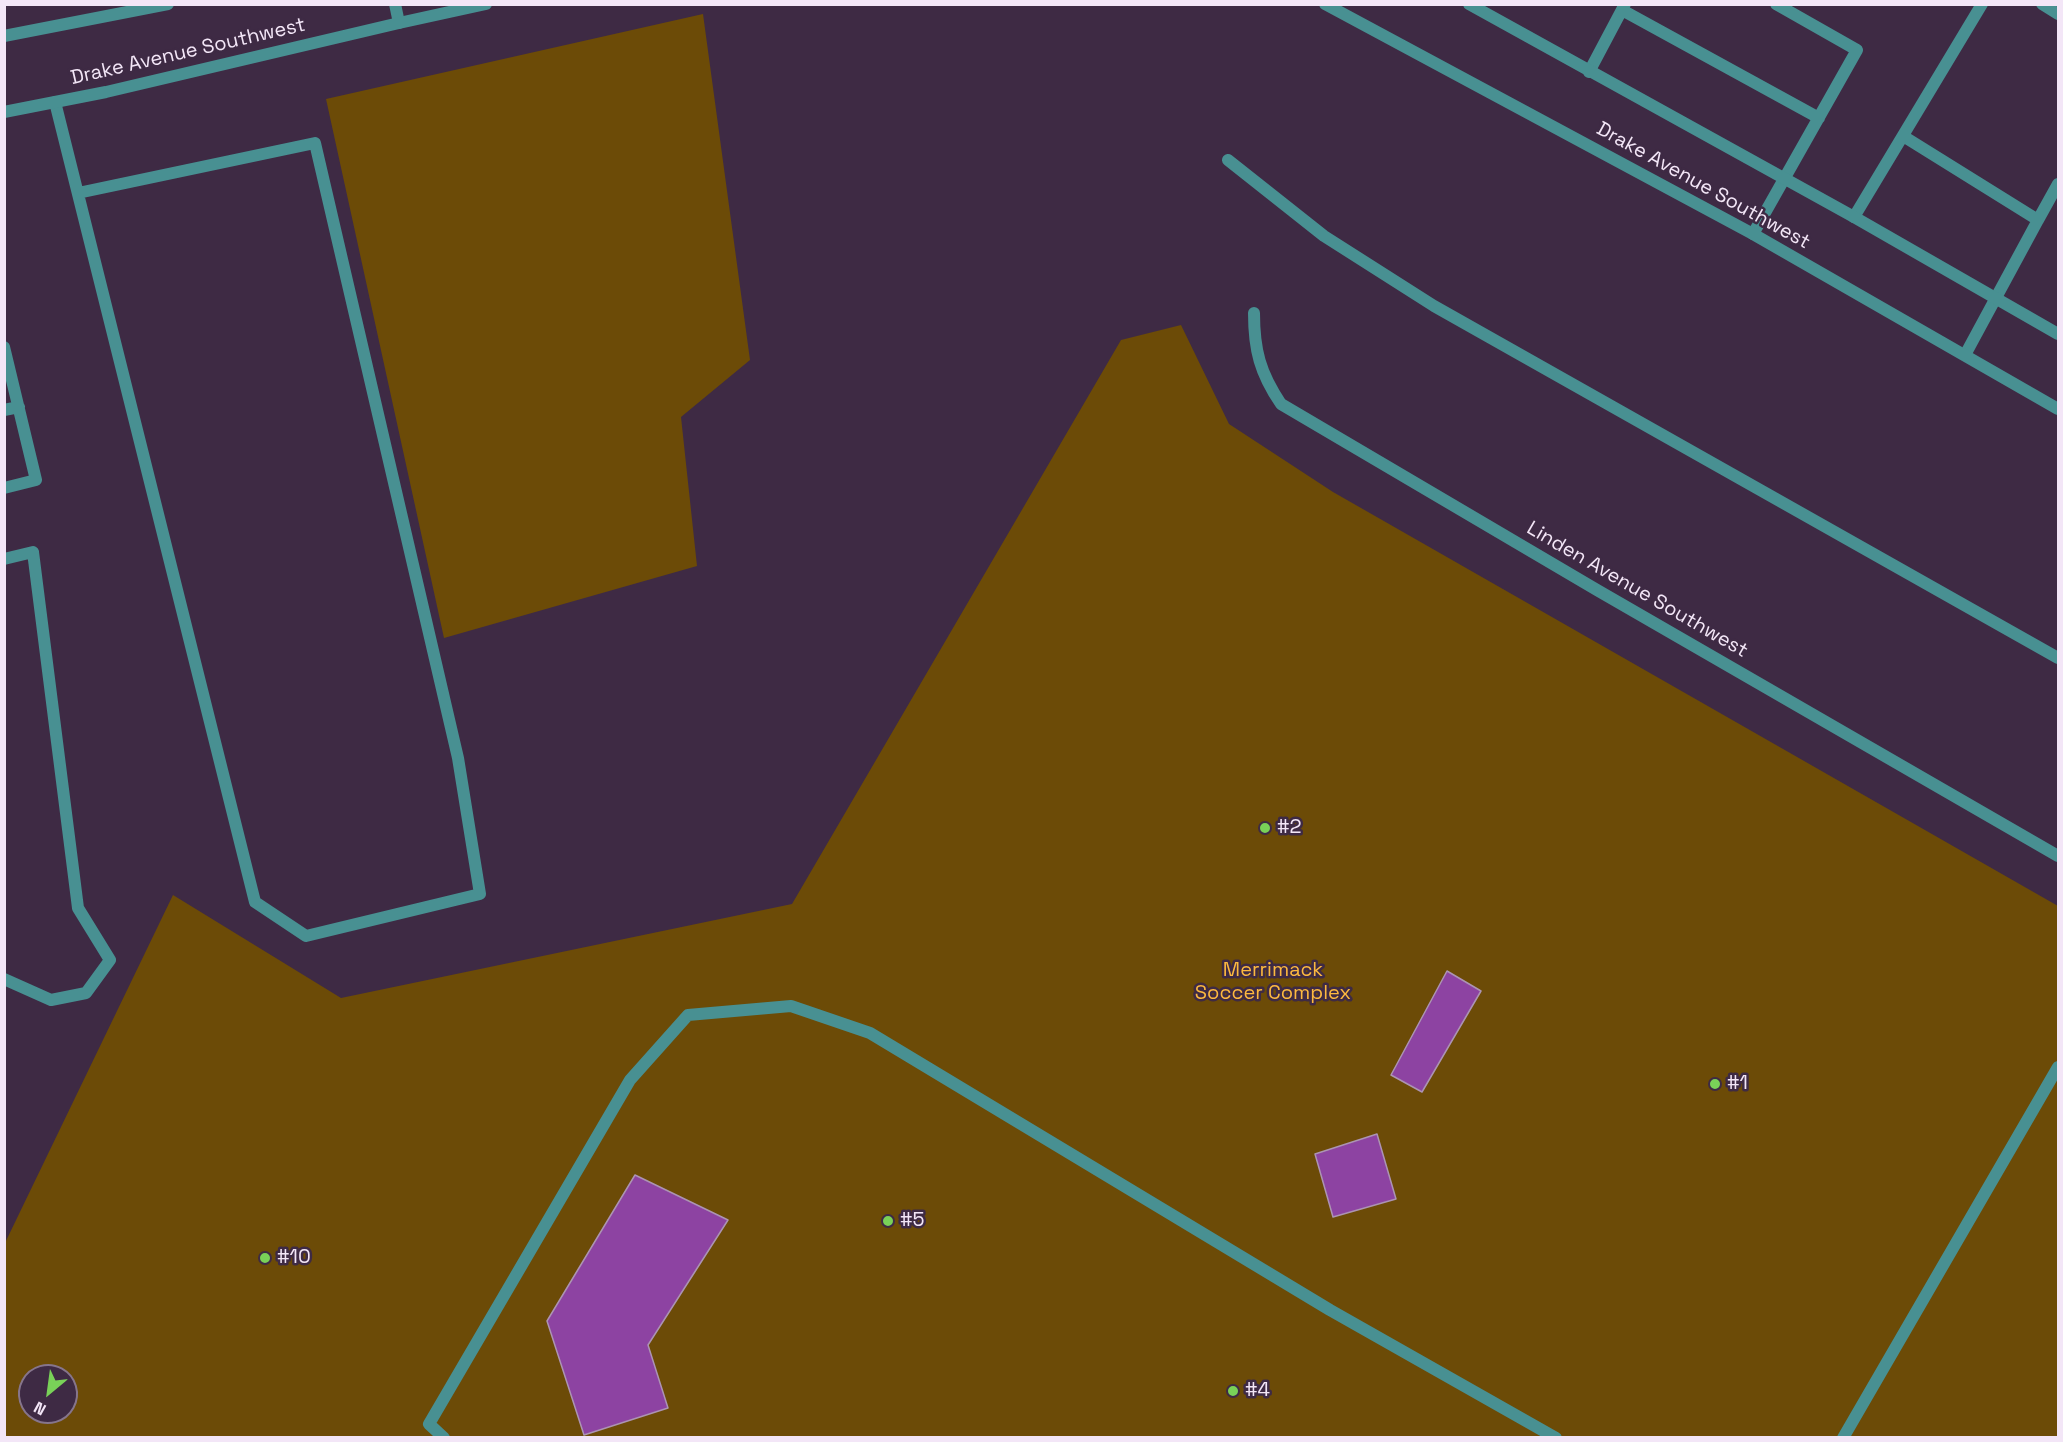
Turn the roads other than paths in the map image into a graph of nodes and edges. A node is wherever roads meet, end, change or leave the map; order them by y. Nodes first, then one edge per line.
1 (168, 4) edge
2 (395, 4) edge
3 (486, 4) edge
4 (1325, 4) edge
5 (1469, 4) edge
6 (1776, 4) edge
7 (1982, 4) edge
8 (2042, 4) edge
9 (1624, 7) edge
10 (2058, 14) edge
11 (399, 23) junction
12 (4, 36) edge
13 (1589, 72) junction
14 (55, 102) junction
15 (4, 112) edge
16 (1819, 118) junction
17 (1903, 136) junction
18 (1228, 160) dead end
19 (1784, 179) junction
20 (2058, 183) edge
21 (78, 193) junction
22 (1854, 217) junction
23 (2038, 220) junction
24 (1753, 234) junction
25 (1995, 297) junction
26 (1254, 313) dead end
27 (2057, 329) edge
28 (4, 347) edge
29 (1965, 355) junction
30 (19, 406) junction
31 (2058, 409) edge
32 (4, 410) edge
33 (4, 488) edge
34 (4, 559) edge
35 (2058, 658) edge
36 (2058, 856) edge
37 (4, 979) edge
38 (2058, 1067) edge
39 (444, 1437) edge
40 (1556, 1437) edge
41 (1843, 1437) edge

1 - 12 street
2 - 11 street
3 - 11 street, Drake Avenue Southwest
4 - 24 street, Drake Avenue Southwest
5 - 13 street
6 - 16 street
7 - 17 street
8 - 10 street
9 - 13 street
9 - 16 street
11 - 14 street, Drake Avenue Southwest
13 - 19 street
14 - 15 street, Drake Avenue Southwest
14 - 21 street
16 - 19 street
17 - 22 street
17 - 23 street
18 - 35 street
19 - 22 street
19 - 24 street
20 - 23 street
21 - 21 street
22 - 25 street
23 - 25 street
24 - 29 street, Drake Avenue Southwest
25 - 27 street
25 - 29 street
26 - 36 street, Linden Avenue Southwest
28 - 30 street
29 - 31 street, Drake Avenue Southwest
30 - 32 street
30 - 33 street
34 - 37 street
38 - 41 street
39 - 40 street

